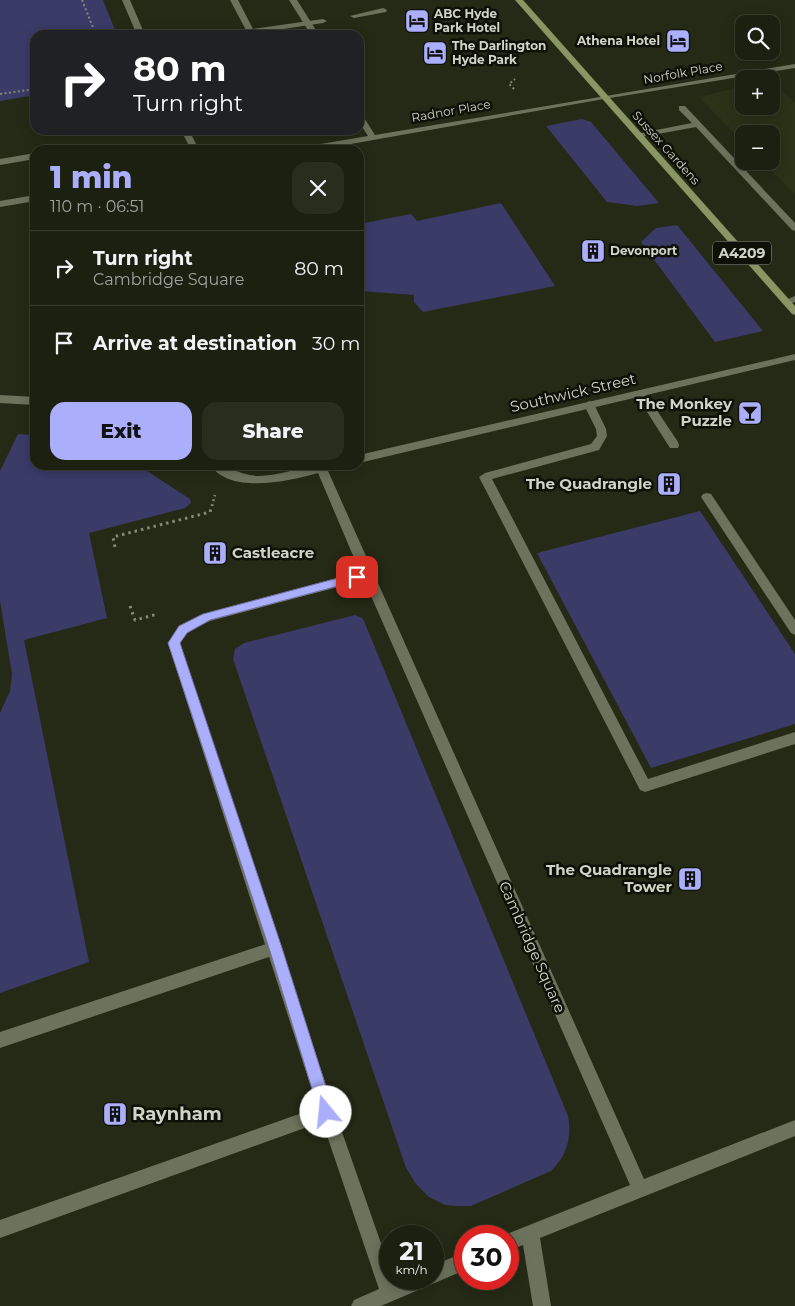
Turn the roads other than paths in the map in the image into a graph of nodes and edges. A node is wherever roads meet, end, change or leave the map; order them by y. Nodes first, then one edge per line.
1 (126, 0) edge
2 (234, 0) edge
3 (293, 0) edge
4 (519, 0) edge
5 (383, 10) dead end
6 (354, 16) dead end
7 (323, 21) dead end
8 (308, 24) junction
9 (139, 30) edge
10 (250, 30) edge
11 (265, 30) edge
12 (312, 30) edge
13 (795, 66) edge
14 (604, 97) junction
15 (682, 108) dead end
16 (699, 124) junction
17 (364, 125) edge
18 (639, 136) junction
19 (372, 138) junction
20 (332, 145) edge
21 (30, 157) edge
22 (0, 162) edge
23 (30, 199) edge
24 (0, 204) edge
25 (795, 228) edge
26 (790, 300) edge
27 (795, 312) edge
28 (795, 357) edge
29 (640, 393) junction
30 (0, 399) edge
31 (30, 401) edge
32 (589, 405) junction
33 (674, 445) dead end
34 (364, 458) edge
35 (224, 470) edge
36 (312, 470) edge
37 (322, 470) edge
38 (707, 497) dead end
39 (367, 574) junction
40 (795, 630) edge
41 (795, 738) edge
42 (275, 948) junction
43 (0, 1040) edge
44 (326, 1112) junction
45 (795, 1128) edge
46 (640, 1189) junction
47 (0, 1229) edge
48 (530, 1232) junction
49 (519, 1237) edge
50 (399, 1290) edge
51 (390, 1294) junction
52 (360, 1306) edge
53 (542, 1306) edge

1 - 9 street
2 - 10 street
3 - 8 street
4 - 14 main road, Sussex Gardens / A4209
5 - 6 street
7 - 8 street
8 - 11 street
8 - 12 street
13 - 14 street, Norfolk Place
14 - 18 main road, Sussex Gardens / A4209
14 - 19 street, Radnor Place
15 - 16 street
16 - 18 street
16 - 25 street
17 - 19 street
18 - 26 main road, Sussex Gardens / A4209
19 - 20 street, Radnor Place
21 - 22 street
23 - 24 street
26 - 27 main road, Sussex Gardens / A4209
28 - 29 street, Southwick Street
29 - 32 street, Southwick Street
29 - 33 street
30 - 31 street
32 - 34 street, Southwick Street
32 - 41 street
35 - 36 street
37 - 39 street, Cambridge Square
38 - 40 street
39 - 42 street
39 - 46 street, Cambridge Square
42 - 43 street
42 - 44 street
44 - 47 street
44 - 51 street
45 - 46 street
46 - 48 street
48 - 49 street
48 - 53 street
50 - 51 street
51 - 52 street

